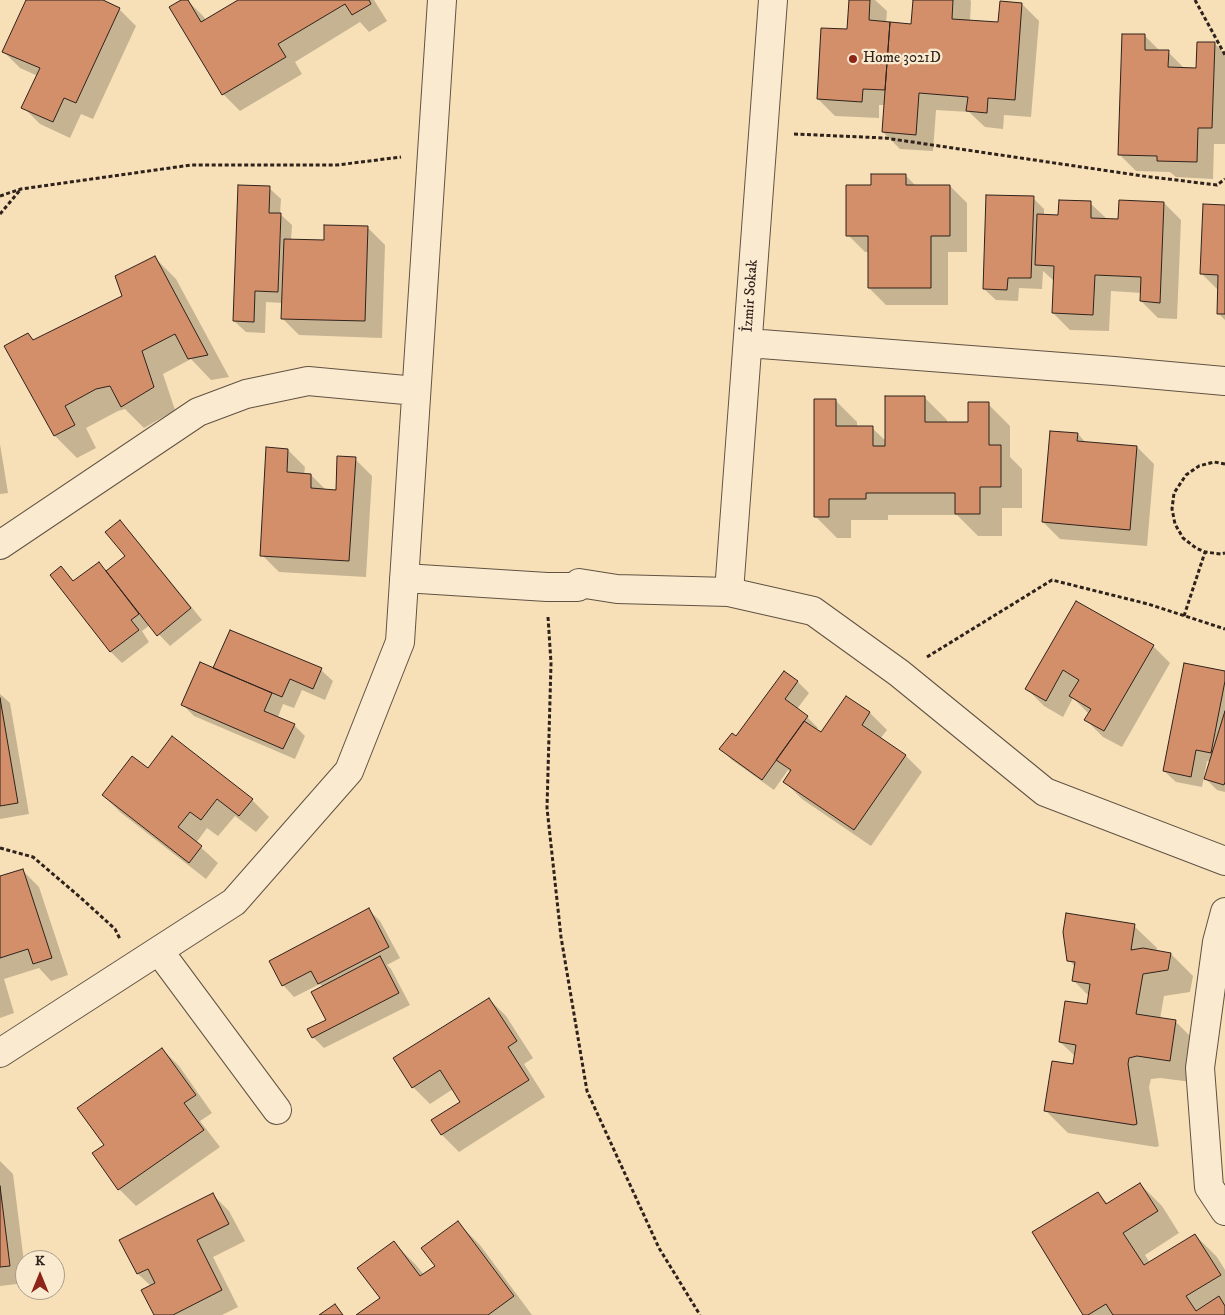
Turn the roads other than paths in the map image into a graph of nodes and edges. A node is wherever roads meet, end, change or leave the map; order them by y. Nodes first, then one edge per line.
1 (442, 0) edge
2 (774, 0) edge
3 (748, 343) junction
4 (1225, 381) edge
5 (416, 391) junction
6 (0, 545) edge
7 (404, 578) junction
8 (729, 592) junction
9 (1225, 861) edge
10 (1225, 912) edge
11 (159, 950) junction
12 (0, 1053) edge
13 (277, 1110) dead end
14 (1225, 1211) edge

1 - 5 street
2 - 3 street, İzmir Sokak
3 - 4 street
3 - 8 street, İzmir Sokak
5 - 6 street
5 - 7 street
7 - 8 street
7 - 11 street
8 - 9 street
10 - 14 street
11 - 12 street
11 - 13 street

